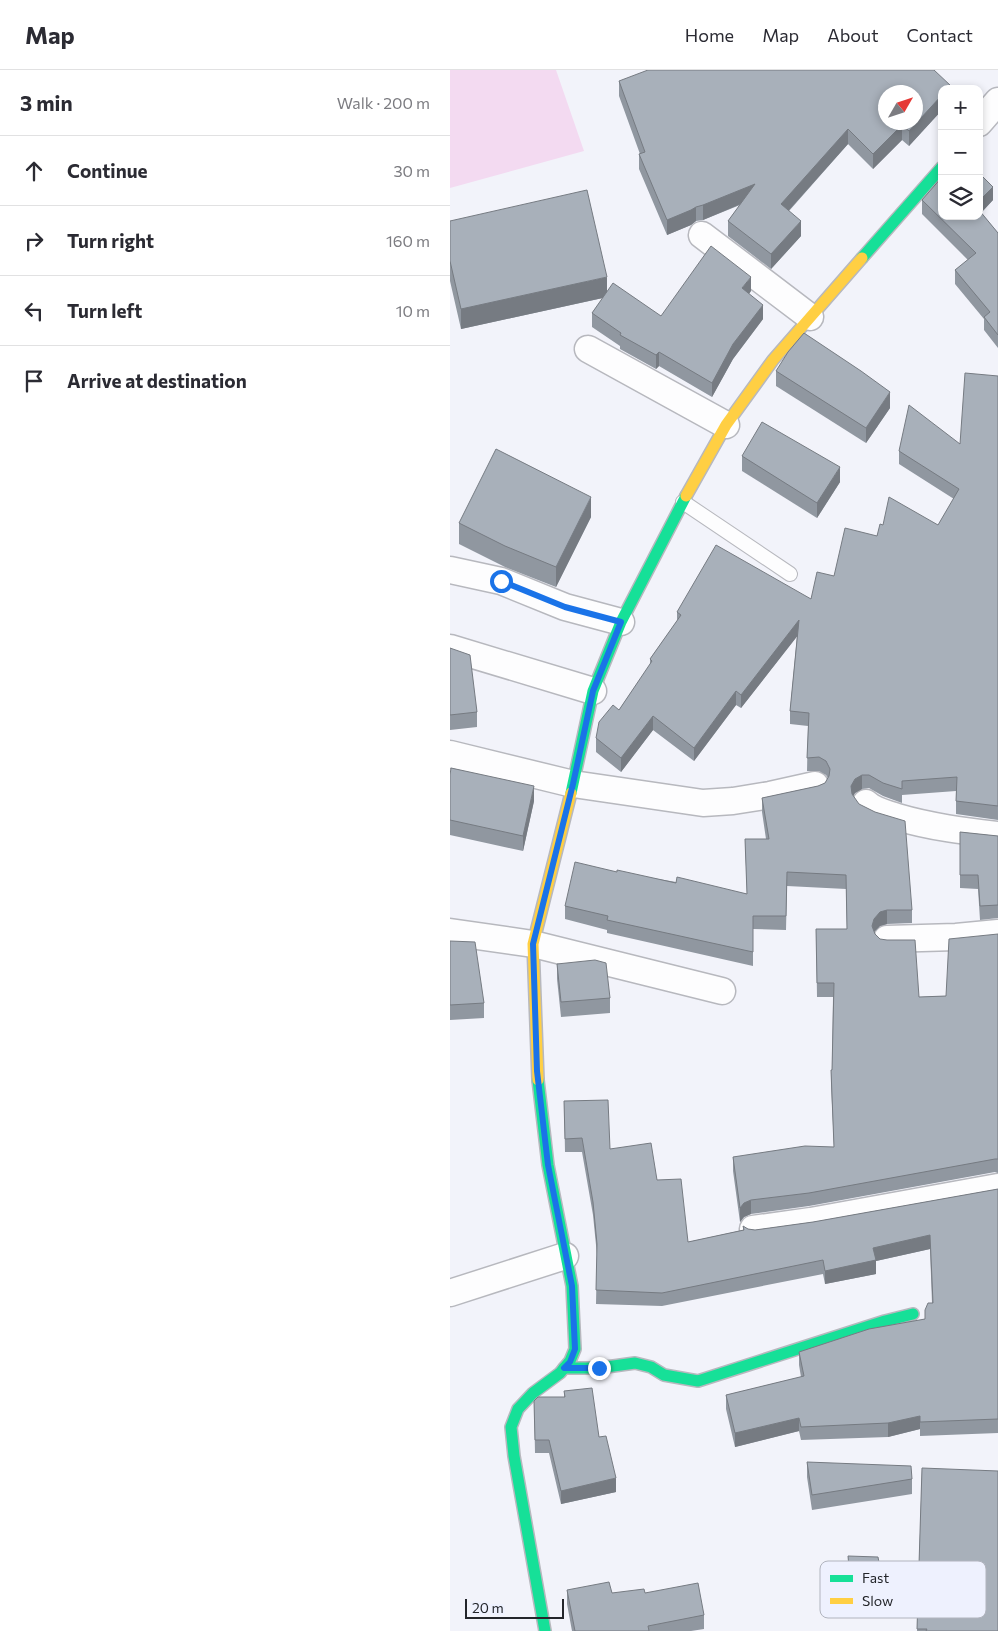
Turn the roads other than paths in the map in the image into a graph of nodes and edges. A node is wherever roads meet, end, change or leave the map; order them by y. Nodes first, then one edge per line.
1 (998, 101) edge
2 (983, 118) edge
3 (938, 172) edge
4 (702, 235) dead end
5 (810, 317) junction
6 (588, 349) dead end
7 (726, 425) junction
8 (682, 502) junction
9 (450, 570) edge
10 (790, 574) dead end
11 (621, 622) junction
12 (450, 648) edge
13 (593, 691) junction
14 (450, 754) edge
15 (573, 784) junction
16 (815, 785) edge
17 (866, 803) dead end
18 (998, 834) edge
19 (450, 932) edge
20 (998, 933) edge
21 (887, 939) edge
22 (533, 944) junction
23 (722, 991) dead end
24 (998, 1187) edge
25 (753, 1229) edge
26 (565, 1256) junction
27 (450, 1293) edge
28 (913, 1314) dead end
29 (564, 1368) junction
30 (546, 1631) edge

1 - 2 street
3 - 5 street
4 - 5 street
5 - 7 street
6 - 7 street
7 - 8 street
8 - 10 lane
8 - 11 street
9 - 11 street
11 - 13 street
12 - 13 street
13 - 15 street
14 - 15 street
15 - 16 street
15 - 22 street
17 - 18 street
19 - 22 street
20 - 21 street
22 - 23 street
22 - 26 street
24 - 25 street
26 - 27 street
26 - 29 street
28 - 29 street
29 - 30 street

